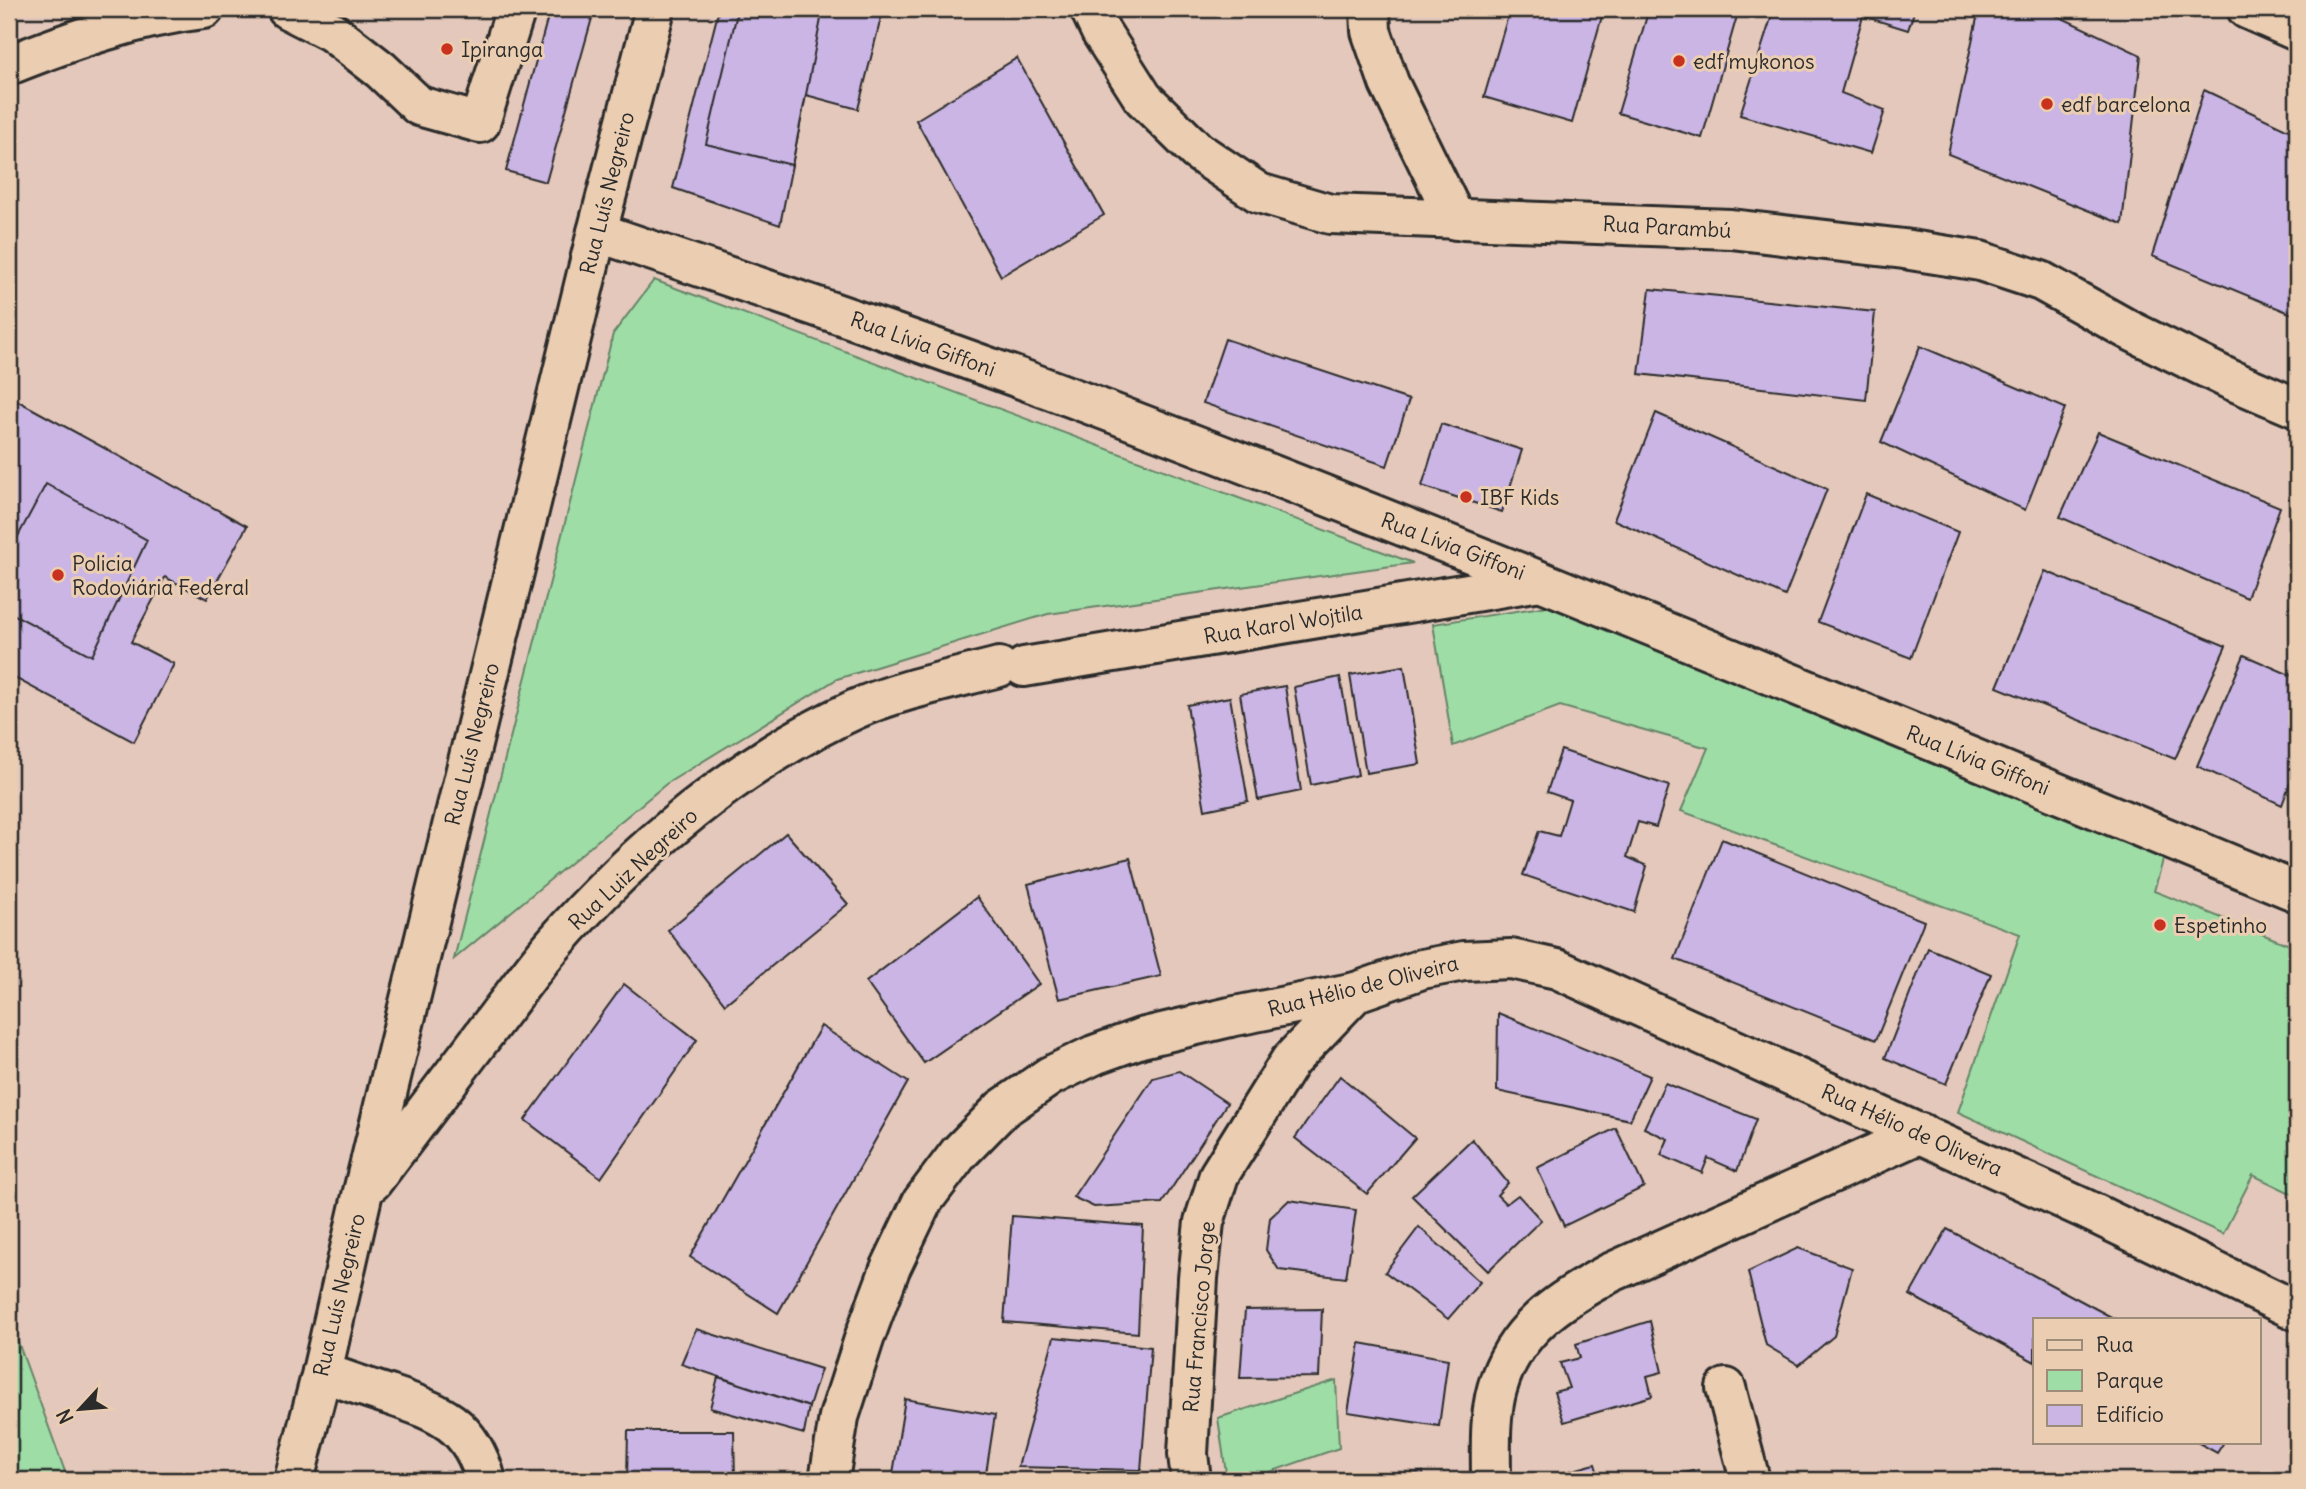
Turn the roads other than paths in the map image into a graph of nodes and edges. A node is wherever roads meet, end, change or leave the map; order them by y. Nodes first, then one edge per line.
1 (204, 9) edge
2 (287, 9) edge
3 (516, 9) edge
4 (655, 9) edge
5 (1090, 9) edge
6 (1370, 9) edge
7 (2247, 9) edge
8 (2297, 32) edge
9 (9, 65) edge
10 (1456, 220) junction
11 (597, 232) junction
12 (2297, 408) edge
13 (1542, 581) junction
14 (1011, 667) joint
15 (2297, 892) edge
16 (1356, 992) junction
17 (1921, 1133) junction
18 (362, 1196) junction
19 (2297, 1311) edge
20 (322, 1372) junction
21 (1727, 1388) dead end
22 (294, 1480) edge
23 (486, 1480) edge
24 (829, 1480) edge
25 (1191, 1480) edge
26 (1491, 1480) edge
27 (1750, 1480) edge

1 - 9 street
2 - 3 street
4 - 11 street, Rua Luís Negreiro
5 - 10 street, Rua Parambú
6 - 10 street
7 - 8 street
10 - 12 street, Rua Parambú
11 - 13 street, Rua Lívia Giffoni
11 - 18 street, Rua Luís Negreiro
13 - 14 street, Rua Karol Wojtila
13 - 15 street, Rua Lívia Giffoni
14 - 18 street, Rua Luiz Negreiro
16 - 17 street, Rua Hélio de Oliveira
16 - 24 street, Rua Hélio de Oliveira
16 - 25 street, Rua Francisco Jorge
17 - 19 street, Rua Hélio de Oliveira
17 - 26 street
18 - 20 street, Rua Luís Negreiro
20 - 22 street, Rua Luís Negreiro
20 - 23 street
21 - 27 street

